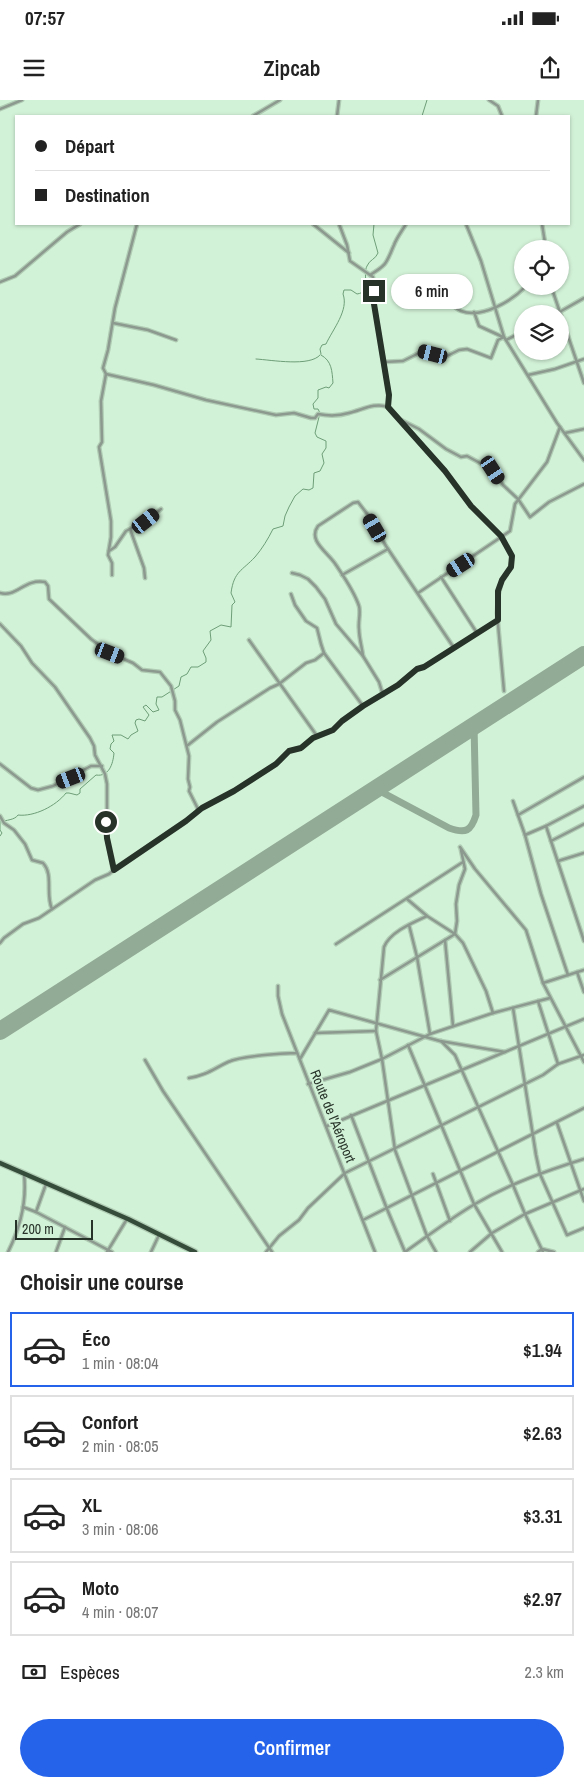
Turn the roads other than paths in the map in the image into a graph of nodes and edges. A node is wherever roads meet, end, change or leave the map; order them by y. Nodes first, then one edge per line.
1 (22, 100) edge
2 (280, 100) edge
3 (339, 100) edge
4 (489, 100) edge
5 (538, 100) edge
6 (0, 109) edge
7 (255, 115) edge
8 (337, 115) edge
9 (502, 115) edge
10 (536, 115) edge
11 (78, 225) edge
12 (137, 225) edge
13 (315, 225) edge
14 (339, 225) edge
15 (405, 225) edge
16 (466, 225) edge
17 (542, 225) edge
18 (545, 240) edge
19 (348, 253) junction
20 (370, 276) junction
21 (0, 282) edge
22 (517, 295) edge
23 (584, 298) edge
24 (448, 302) dead end
25 (569, 306) edge
26 (495, 308) junction
27 (474, 312) junction
28 (113, 323) junction
29 (514, 335) edge
30 (505, 338) junction
31 (176, 340) dead end
32 (569, 341) edge
33 (584, 359) edge
34 (384, 362) junction
35 (576, 362) junction
36 (106, 374) junction
37 (528, 375) junction
38 (584, 383) edge
39 (388, 407) junction
40 (400, 420) junction
41 (560, 427) junction
42 (584, 429) edge
43 (565, 434) junction
44 (584, 460) edge
45 (584, 484) edge
46 (518, 499) junction
47 (161, 509) dead end
48 (130, 529) junction
49 (501, 536) junction
50 (388, 549) junction
51 (108, 551) junction
52 (292, 573) dead end
53 (112, 575) dead end
54 (342, 575) junction
55 (441, 577) junction
56 (146, 578) dead end
57 (0, 593) edge
58 (418, 593) junction
59 (291, 594) dead end
60 (498, 620) junction
61 (0, 624) edge
62 (477, 633) junction
63 (249, 640) dead end
64 (454, 648) junction
65 (324, 653) junction
66 (363, 656) junction
67 (279, 684) junction
68 (504, 691) dead end
69 (383, 694) junction
70 (363, 706) junction
71 (317, 736) junction
72 (187, 746) junction
73 (0, 764) edge
74 (102, 766) junction
75 (584, 777) edge
76 (513, 801) dead end
77 (584, 806) edge
78 (198, 811) junction
79 (518, 815) junction
80 (0, 816) edge
81 (584, 824) edge
82 (546, 826) junction
83 (526, 835) junction
84 (551, 841) junction
85 (584, 853) edge
86 (558, 861) junction
87 (464, 862) junction
88 (114, 870) junction
89 (407, 899) junction
90 (52, 909) junction
91 (427, 916) junction
92 (409, 925) junction
93 (455, 934) junction
94 (445, 940) junction
95 (584, 941) edge
96 (0, 943) edge
97 (336, 944) dead end
98 (417, 957) junction
99 (584, 970) edge
100 (577, 972) junction
101 (568, 975) junction
102 (380, 980) junction
103 (543, 983) junction
104 (278, 986) dead end
105 (584, 992) edge
106 (550, 998) junction
107 (538, 1001) junction
108 (513, 1008) junction
109 (493, 1013) junction
110 (584, 1019) edge
111 (376, 1023) junction
112 (453, 1026) junction
113 (565, 1027) junction
114 (376, 1031) junction
115 (315, 1034) junction
116 (430, 1034) junction
117 (548, 1034) junction
118 (426, 1037) junction
119 (440, 1041) junction
120 (408, 1045) junction
121 (519, 1047) junction
122 (507, 1052) junction
123 (297, 1053) junction
124 (582, 1056) edge
125 (382, 1058) junction
126 (300, 1059) junction
127 (145, 1060) dead end
128 (584, 1062) edge
129 (558, 1064) junction
130 (463, 1070) junction
131 (189, 1078) dead end
132 (308, 1084) junction
133 (525, 1084) junction
134 (425, 1086) junction
135 (388, 1101) junction
136 (479, 1107) junction
137 (584, 1108) edge
138 (352, 1115) junction
139 (557, 1123) junction
140 (326, 1126) junction
141 (441, 1126) junction
142 (533, 1135) junction
143 (395, 1150) junction
144 (499, 1152) junction
145 (584, 1159) edge
146 (369, 1161) junction
147 (0, 1163) edge
148 (570, 1163) junction
149 (460, 1172) junction
150 (24, 1173) junction
151 (345, 1173) junction
152 (433, 1174) dead end
153 (540, 1174) junction
154 (46, 1182) junction
155 (436, 1184) junction
156 (513, 1185) junction
157 (584, 1189) edge
158 (580, 1190) junction
159 (411, 1196) junction
160 (584, 1201) edge
161 (552, 1202) junction
162 (474, 1204) junction
163 (23, 1207) junction
164 (387, 1209) junction
165 (36, 1212) junction
166 (525, 1214) junction
167 (128, 1219) junction
168 (363, 1220) junction
169 (450, 1221) junction
170 (65, 1227) junction
171 (584, 1228) edge
172 (492, 1233) junction
173 (159, 1235) junction
174 (427, 1236) junction
175 (269, 1248) junction
176 (108, 1251) edge
177 (542, 1251) edge
178 (8, 1252) edge
179 (56, 1252) edge
180 (112, 1252) edge
181 (151, 1252) edge
182 (194, 1252) edge
183 (266, 1252) edge
184 (272, 1252) edge
185 (375, 1252) edge
186 (405, 1252) edge
187 (436, 1252) edge
188 (471, 1252) edge
189 (502, 1252) edge
190 (538, 1252) edge
191 (554, 1252) edge

1 - 6 street
2 - 7 street
3 - 8 street
4 - 9 street
5 - 10 street
11 - 21 street
12 - 28 street
13 - 19 street
14 - 19 street
15 - 20 street
16 - 26 street
17 - 18 street
19 - 20 street
20 - 34 street
22 - 26 street
23 - 25 street
24 - 27 street
26 - 27 street
26 - 30 street
27 - 30 street
28 - 31 street
28 - 36 street
29 - 30 street
30 - 34 street
30 - 37 street
32 - 35 street
33 - 35 street
34 - 39 street
35 - 37 street
35 - 38 street
36 - 39 street
36 - 51 street
37 - 41 street
39 - 40 street
40 - 46 street
40 - 49 street
41 - 43 street
41 - 46 street
42 - 43 street
43 - 44 street
45 - 46 street
46 - 49 street
47 - 48 street
48 - 51 street
48 - 56 street
49 - 55 street
49 - 60 street
50 - 54 street
50 - 54 street
50 - 58 street
51 - 53 street
52 - 66 street
54 - 66 street
55 - 58 street
55 - 62 street
57 - 72 street
58 - 64 street
59 - 65 street
60 - 62 street
60 - 68 street
61 - 74 street
62 - 64 street
63 - 67 street
64 - 69 street
65 - 67 street
65 - 70 street
66 - 69 street
67 - 71 street
67 - 72 street
69 - 70 street
70 - 71 street
71 - 78 street
72 - 78 street
73 - 74 street
74 - 88 street
75 - 79 street
76 - 79 street
77 - 82 street
78 - 88 street
79 - 83 street
80 - 90 street
81 - 84 street
82 - 83 street
82 - 84 street
83 - 101 street
84 - 86 street
85 - 86 street
86 - 95 street
87 - 89 street
87 - 93 street
87 - 103 street
88 - 90 street
89 - 91 street
89 - 97 street
90 - 96 street
91 - 92 street
91 - 93 street
92 - 98 street
92 - 102 street
93 - 94 street
93 - 109 street
94 - 98 street
94 - 112 street
98 - 102 street
98 - 116 street
99 - 100 street
100 - 101 street
100 - 105 street
101 - 103 street
102 - 111 street
103 - 106 street
104 - 123 street, Route de l'Aéroport
106 - 107 street
106 - 113 street
107 - 108 street
107 - 117 street
108 - 109 street
108 - 121 street
109 - 112 street
110 - 113 street
111 - 114 street
111 - 115 street
111 - 118 street
112 - 116 street
113 - 117 street
113 - 124 street
114 - 115 street
114 - 125 street
115 - 126 street
116 - 118 street
117 - 121 street
117 - 129 street
118 - 119 street
118 - 120 street
119 - 122 street
119 - 130 street
120 - 125 street
120 - 134 street
121 - 122 street
121 - 133 street
122 - 130 street
123 - 126 street, Route de l'Aéroport
123 - 131 street
124 - 128 street
124 - 129 street
125 - 132 street
125 - 135 street
126 - 132 street, Route de l'Aéroport
127 - 175 street
129 - 133 street
130 - 134 street
130 - 136 street
132 - 140 street, Route de l'Aéroport
133 - 136 street
133 - 142 street
134 - 135 street
134 - 141 street
135 - 138 street
135 - 143 street
136 - 141 street
136 - 144 street
137 - 139 street
138 - 140 street
138 - 146 street
139 - 142 street
139 - 148 street
140 - 151 street, Route de l'Aéroport
141 - 143 street
141 - 149 street
142 - 144 street
142 - 153 street
143 - 146 street
143 - 159 street
144 - 149 street
144 - 156 street
145 - 148 street
146 - 151 street
146 - 164 street
147 - 150 highway
148 - 153 street
148 - 158 street
149 - 155 street
149 - 162 street
150 - 154 highway
150 - 163 street
151 - 168 street, Route de l'Aéroport
151 - 175 street
152 - 155 street
153 - 156 street
153 - 161 street
154 - 165 street
154 - 167 highway
155 - 159 street
155 - 169 street
156 - 162 street
156 - 166 street
157 - 158 street
158 - 160 street
158 - 161 street
159 - 164 street
159 - 174 street
161 - 166 street
161 - 171 street
162 - 169 street
162 - 172 street
163 - 165 street
163 - 178 street
164 - 168 street
164 - 186 street
165 - 170 street
166 - 172 street
166 - 177 street
167 - 173 highway
167 - 176 street
168 - 185 street, Route de l'Aéroport
169 - 174 street
170 - 176 street
170 - 179 street
172 - 188 street
172 - 189 street
173 - 181 street
173 - 182 highway
174 - 186 street
174 - 187 street
175 - 183 street
175 - 184 street
176 - 180 street
177 - 190 street
177 - 191 street

